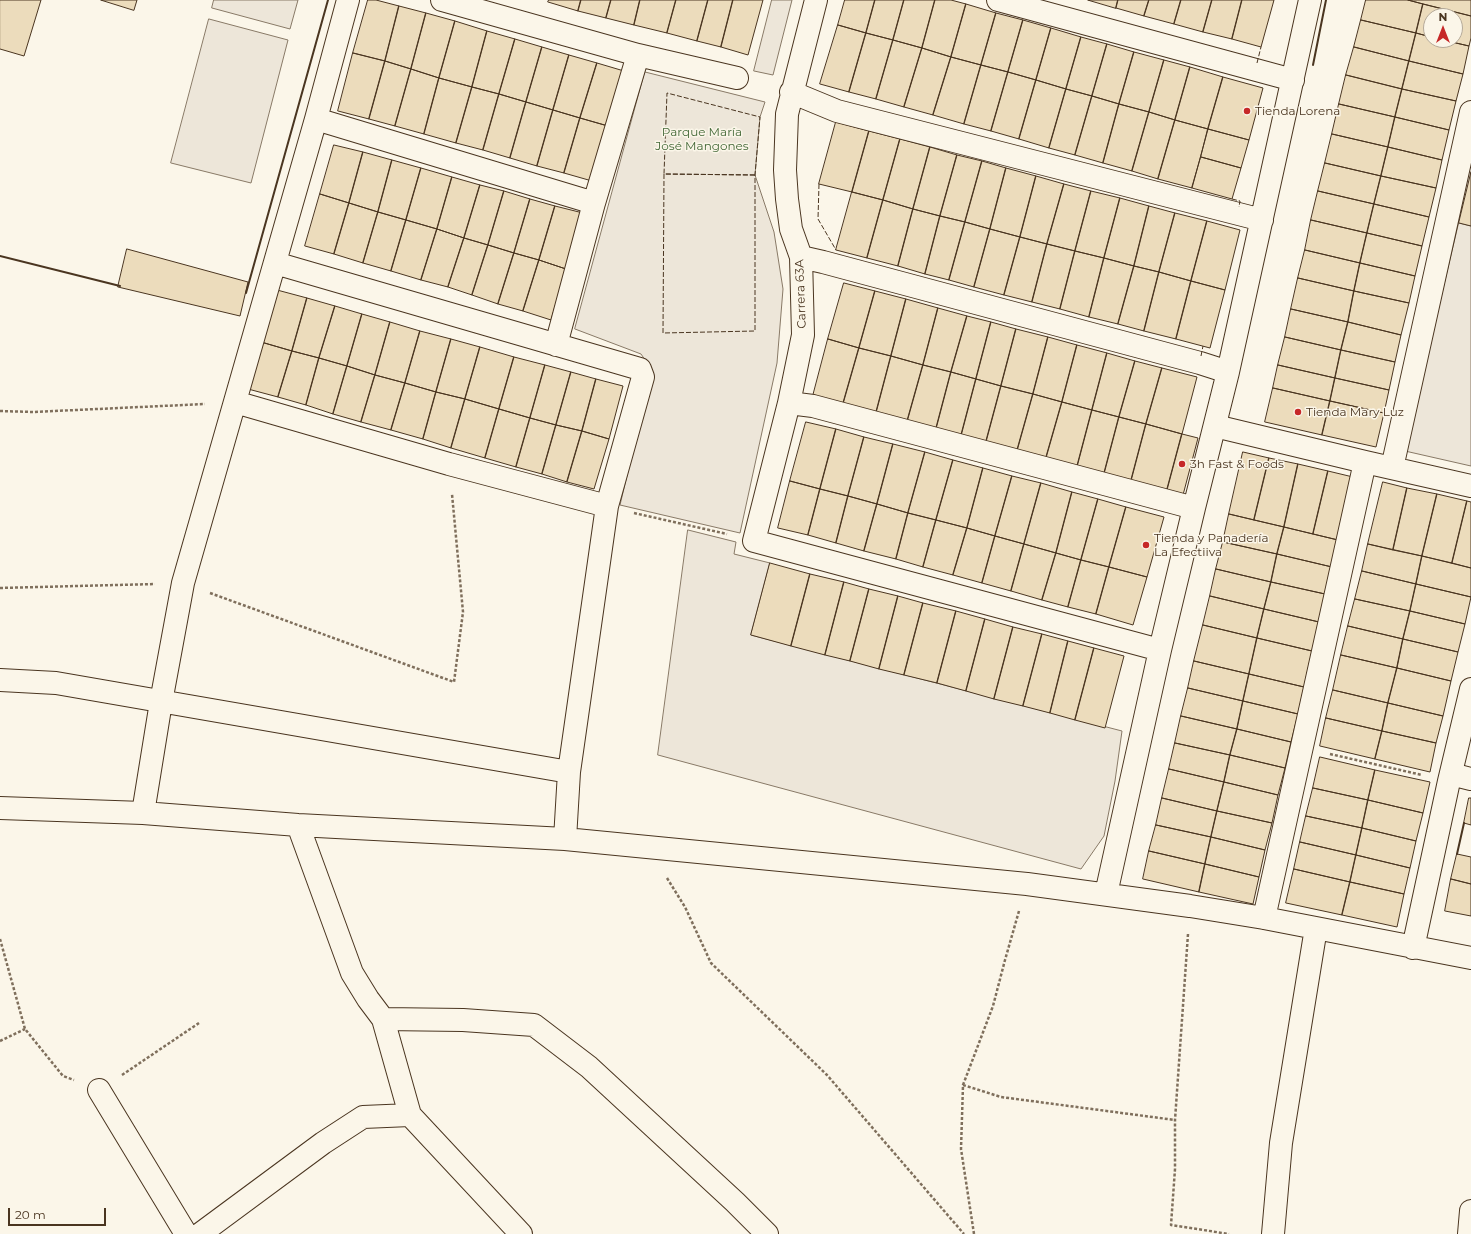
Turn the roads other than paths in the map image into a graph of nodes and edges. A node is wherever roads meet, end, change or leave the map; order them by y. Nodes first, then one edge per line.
1 (348, 0) edge
2 (442, 0) edge
3 (816, 0) edge
4 (998, 0) edge
5 (1310, 0) edge
6 (638, 55) junction
7 (737, 78) dead end
8 (1293, 80) junction
9 (792, 92) junction
10 (1471, 112) edge
11 (316, 119) junction
12 (1467, 148) edge
13 (594, 203) junction
14 (1262, 220) junction
15 (801, 257) junction
16 (275, 263) junction
17 (556, 345) junction
18 (1228, 372) junction
19 (235, 402) junction
20 (789, 403) junction
21 (1215, 426) junction
22 (1365, 462) junction
23 (1392, 468) junction
24 (1471, 486) edge
25 (607, 506) junction
26 (1194, 508) junction
27 (1160, 650) junction
28 (0, 680) edge
29 (1471, 690) edge
30 (161, 702) junction
31 (569, 772) junction
32 (1457, 778) edge
33 (0, 808) edge
34 (143, 813) junction
35 (298, 825) junction
36 (566, 839) junction
37 (1106, 894) junction
38 (1264, 918) junction
39 (1316, 928) junction
40 (1413, 948) junction
41 (1471, 958) edge
42 (383, 1019) junction
43 (98, 1090) road end
44 (410, 1114) junction
45 (1471, 1211) edge
46 (186, 1234) edge
47 (200, 1234) edge
48 (521, 1234) edge
49 (767, 1234) edge
50 (1274, 1234) edge
51 (1469, 1234) edge

1 - 11 street
2 - 6 street
3 - 9 street, Carrera 63A
4 - 8 street
5 - 8 street
6 - 7 street
6 - 13 street
8 - 14 street
9 - 14 street
9 - 15 street, Carrera 63A
10 - 12 street
11 - 13 street
11 - 16 street
12 - 23 street
13 - 17 street
14 - 18 street
15 - 18 street
15 - 20 street, Carrera 63A
16 - 17 street
16 - 19 street
17 - 25 street
18 - 21 street
19 - 25 street
19 - 30 street
20 - 26 street
20 - 27 street, Carrera 63A
21 - 22 street
21 - 26 street
22 - 23 street
22 - 38 street
23 - 24 street
25 - 31 street
26 - 27 street
27 - 37 street
28 - 30 street
29 - 32 street
30 - 31 street
30 - 34 street
31 - 36 street
32 - 40 street
33 - 34 street
34 - 35 street
35 - 36 street
35 - 42 street
36 - 37 street
37 - 38 street
38 - 39 street
39 - 40 street
39 - 50 street
40 - 41 street
42 - 44 street
42 - 49 street
43 - 46 street
44 - 47 street
44 - 48 street
45 - 51 street

